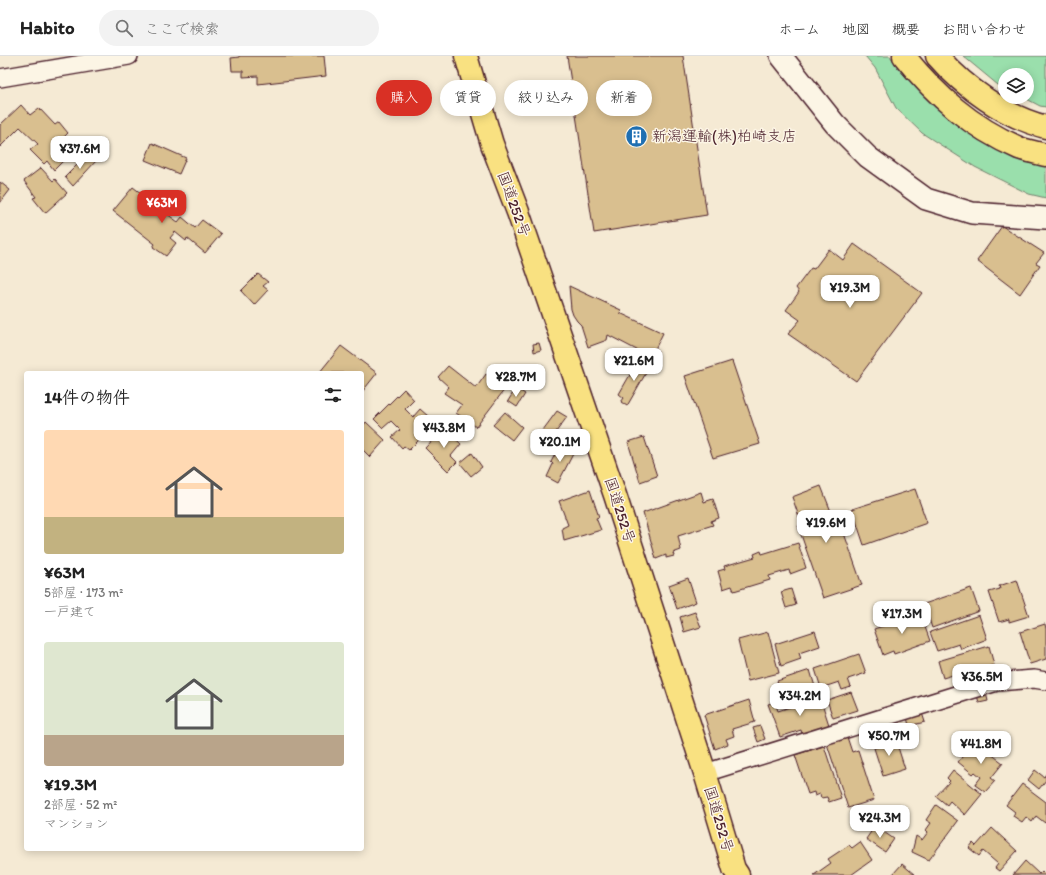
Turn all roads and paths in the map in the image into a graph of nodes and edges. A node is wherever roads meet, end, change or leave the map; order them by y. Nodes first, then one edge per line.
1 (129, 56) edge
2 (466, 56) edge
3 (781, 56) edge
4 (904, 56) edge
5 (937, 56) edge
6 (0, 78) edge
7 (1046, 127) edge
8 (1046, 155) edge
9 (1046, 218) edge
10 (1046, 681) edge
11 (705, 773) junction
12 (738, 875) edge

1 - 6 street
2 - 11 highway, 国道252号
3 - 9 street
4 - 8 highway
5 - 7 highway
10 - 11 street
11 - 12 highway, 国道252号

